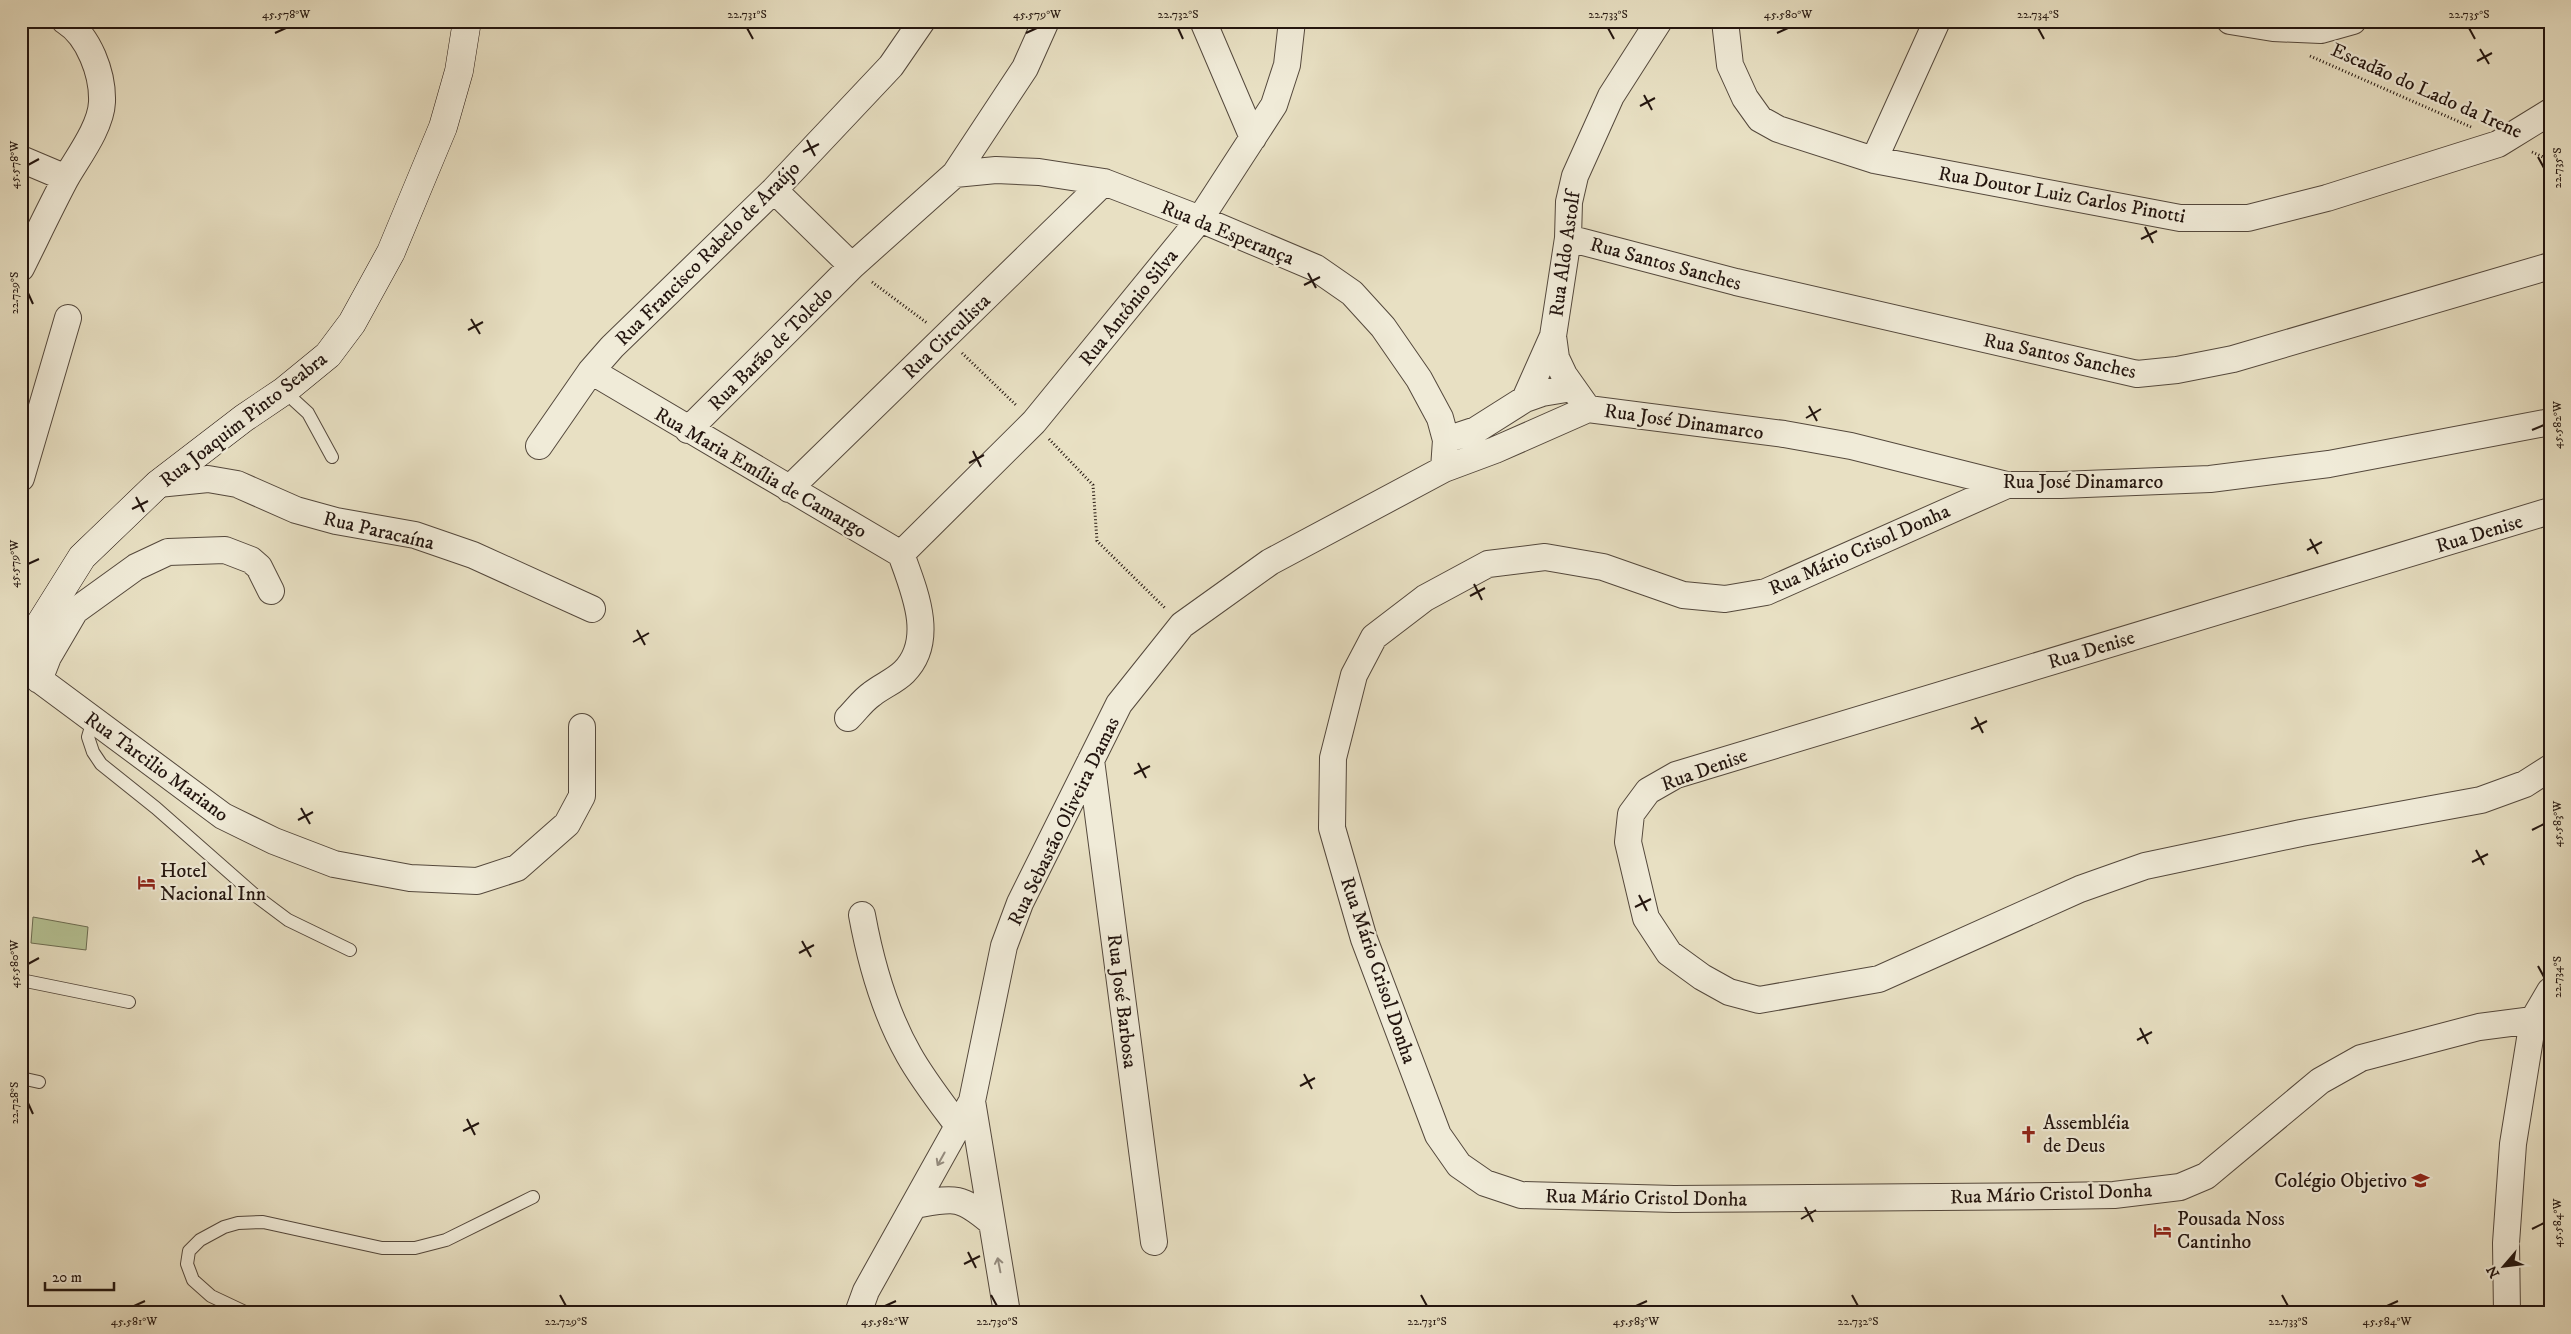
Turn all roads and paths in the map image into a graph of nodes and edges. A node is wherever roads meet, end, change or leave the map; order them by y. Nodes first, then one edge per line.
1 (65, 21) edge
2 (467, 21) edge
3 (922, 21) edge
4 (1046, 21) edge
5 (1203, 21) edge
6 (1292, 21) edge
7 (1659, 21) edge
8 (1725, 21) edge
9 (1937, 21) edge
10 (2230, 21) edge
11 (2353, 21) edge
12 (2308, 55) dead end
13 (2550, 112) edge
14 (1254, 138) junction
15 (2503, 141) junction
16 (21, 159) edge
17 (1874, 160) junction
18 (2550, 160) edge
19 (955, 174) junction
20 (66, 178) junction
21 (1104, 182) junction
22 (774, 190) junction
23 (1200, 219) junction
24 (1568, 238) junction
25 (852, 266) junction
26 (2550, 266) edge
27 (21, 268) edge
28 (68, 318) dead end
29 (1553, 336) junction
30 (591, 371) junction
31 (284, 391) junction
32 (1580, 398) junction
33 (1525, 399) junction
34 (1034, 422) junction
35 (2550, 422) edge
36 (688, 430) junction
37 (1446, 440) junction
38 (539, 446) dead end
39 (332, 457) dead end
40 (1444, 468) junction
41 (21, 478) edge
42 (158, 484) junction
43 (2007, 485) junction
44 (789, 489) junction
45 (2550, 511) edge
46 (901, 554) junction
47 (271, 591) dead end
48 (592, 609) dead end
49 (1182, 624) junction
50 (21, 660) edge
51 (30, 673) edge
52 (848, 718) dead end
53 (93, 720) junction
54 (582, 727) dead end
55 (1091, 760) junction
56 (2550, 768) edge
57 (862, 915) dead end
58 (350, 950) dead end
59 (21, 980) edge
60 (2550, 991) edge
61 (129, 1002) dead end
62 (2534, 1020) junction
63 (21, 1078) edge
64 (39, 1082) dead end
65 (972, 1101) junction
66 (959, 1127) junction
67 (1521, 1195) joint
68 (533, 1197) dead end
69 (915, 1205) junction
70 (990, 1221) junction
71 (1154, 1242) dead end
72 (247, 1313) edge
73 (858, 1313) edge
74 (1007, 1313) edge
75 (2507, 1313) edge

1 - 20 street
2 - 31 street, Rua Joaquim Pinto Seabra
3 - 22 street, Rua Francisco Rabelo de Araújo
4 - 19 street, Rua Barão de Toledo
5 - 14 street
6 - 14 street, Rua Antônio Silva
7 - 24 street, Rua Aldo Astolf
8 - 17 street, Rua Doutor Luiz Carlos Pinotti
9 - 17 street
10 - 11 street
12 - 15 path, Escadão do Lado da Irene
13 - 15 street, Rua Doutor Luiz Carlos Pinotti
14 - 23 street, Rua Antônio Silva
15 - 17 street, Rua Doutor Luiz Carlos Pinotti
15 - 18 path, Escadão do Lado da Irene
16 - 20 street
19 - 21 street, Rua da Esperança
19 - 25 street, Rua Barão de Toledo
20 - 27 street
21 - 23 street, Rua da Esperança
21 - 44 street, Rua Circulista
22 - 25 street
22 - 30 street, Rua Francisco Rabelo de Araújo
23 - 34 street, Rua Antônio Silva
23 - 37 street, Rua da Esperança
24 - 26 street, Rua Santos Sanches
24 - 29 street, Rua Aldo Astolf
25 - 36 street, Rua Barão de Toledo
28 - 41 street
29 - 32 street, Rua Aldo Astolf
29 - 33 street
30 - 36 street, Rua Maria Emília de Camargo
30 - 38 street, Rua Francisco Rabelo de Araújo
31 - 39 lane
31 - 42 street, Rua Joaquim Pinto Seabra
32 - 33 street
32 - 40 street, Rua Sebastão Oliveira Damas
32 - 43 street, Rua José Dinamarco
33 - 37 street
34 - 46 street, Rua Antônio Silva
34 - 49 path
35 - 43 street, Rua José Dinamarco
36 - 44 street, Rua Maria Emília de Camargo
37 - 40 street, Rua da Esperança
40 - 49 street, Rua Sebastão Oliveira Damas
42 - 48 street, Rua Paracaína
42 - 50 street, Rua Joaquim Pinto Seabra
43 - 67 street, Rua Mário Crisol Donha
44 - 46 street, Rua Maria Emília de Camargo
45 - 56 street, Rua Denise
46 - 52 street
47 - 51 street
49 - 55 street, Rua Sebastão Oliveira Damas
51 - 53 street, Rua Tarcilio Mariano
53 - 54 street, Rua Tarcilio Mariano
53 - 58 lane
55 - 65 street, Rua Sebastão Oliveira Damas
55 - 71 street, Rua José Barbosa
57 - 66 street
59 - 61 lane
60 - 62 street
62 - 67 street, Rua Mário Cristol Donha
62 - 75 street
63 - 64 lane
65 - 66 street, Rua Sebastão Oliveira Damas
65 - 70 street
66 -> 69 street, Rua Sebastão Oliveira Damas
68 - 72 lane
69 - 70 street
69 - 73 street, Rua Sebastão Oliveira Damas
74 -> 70 street

